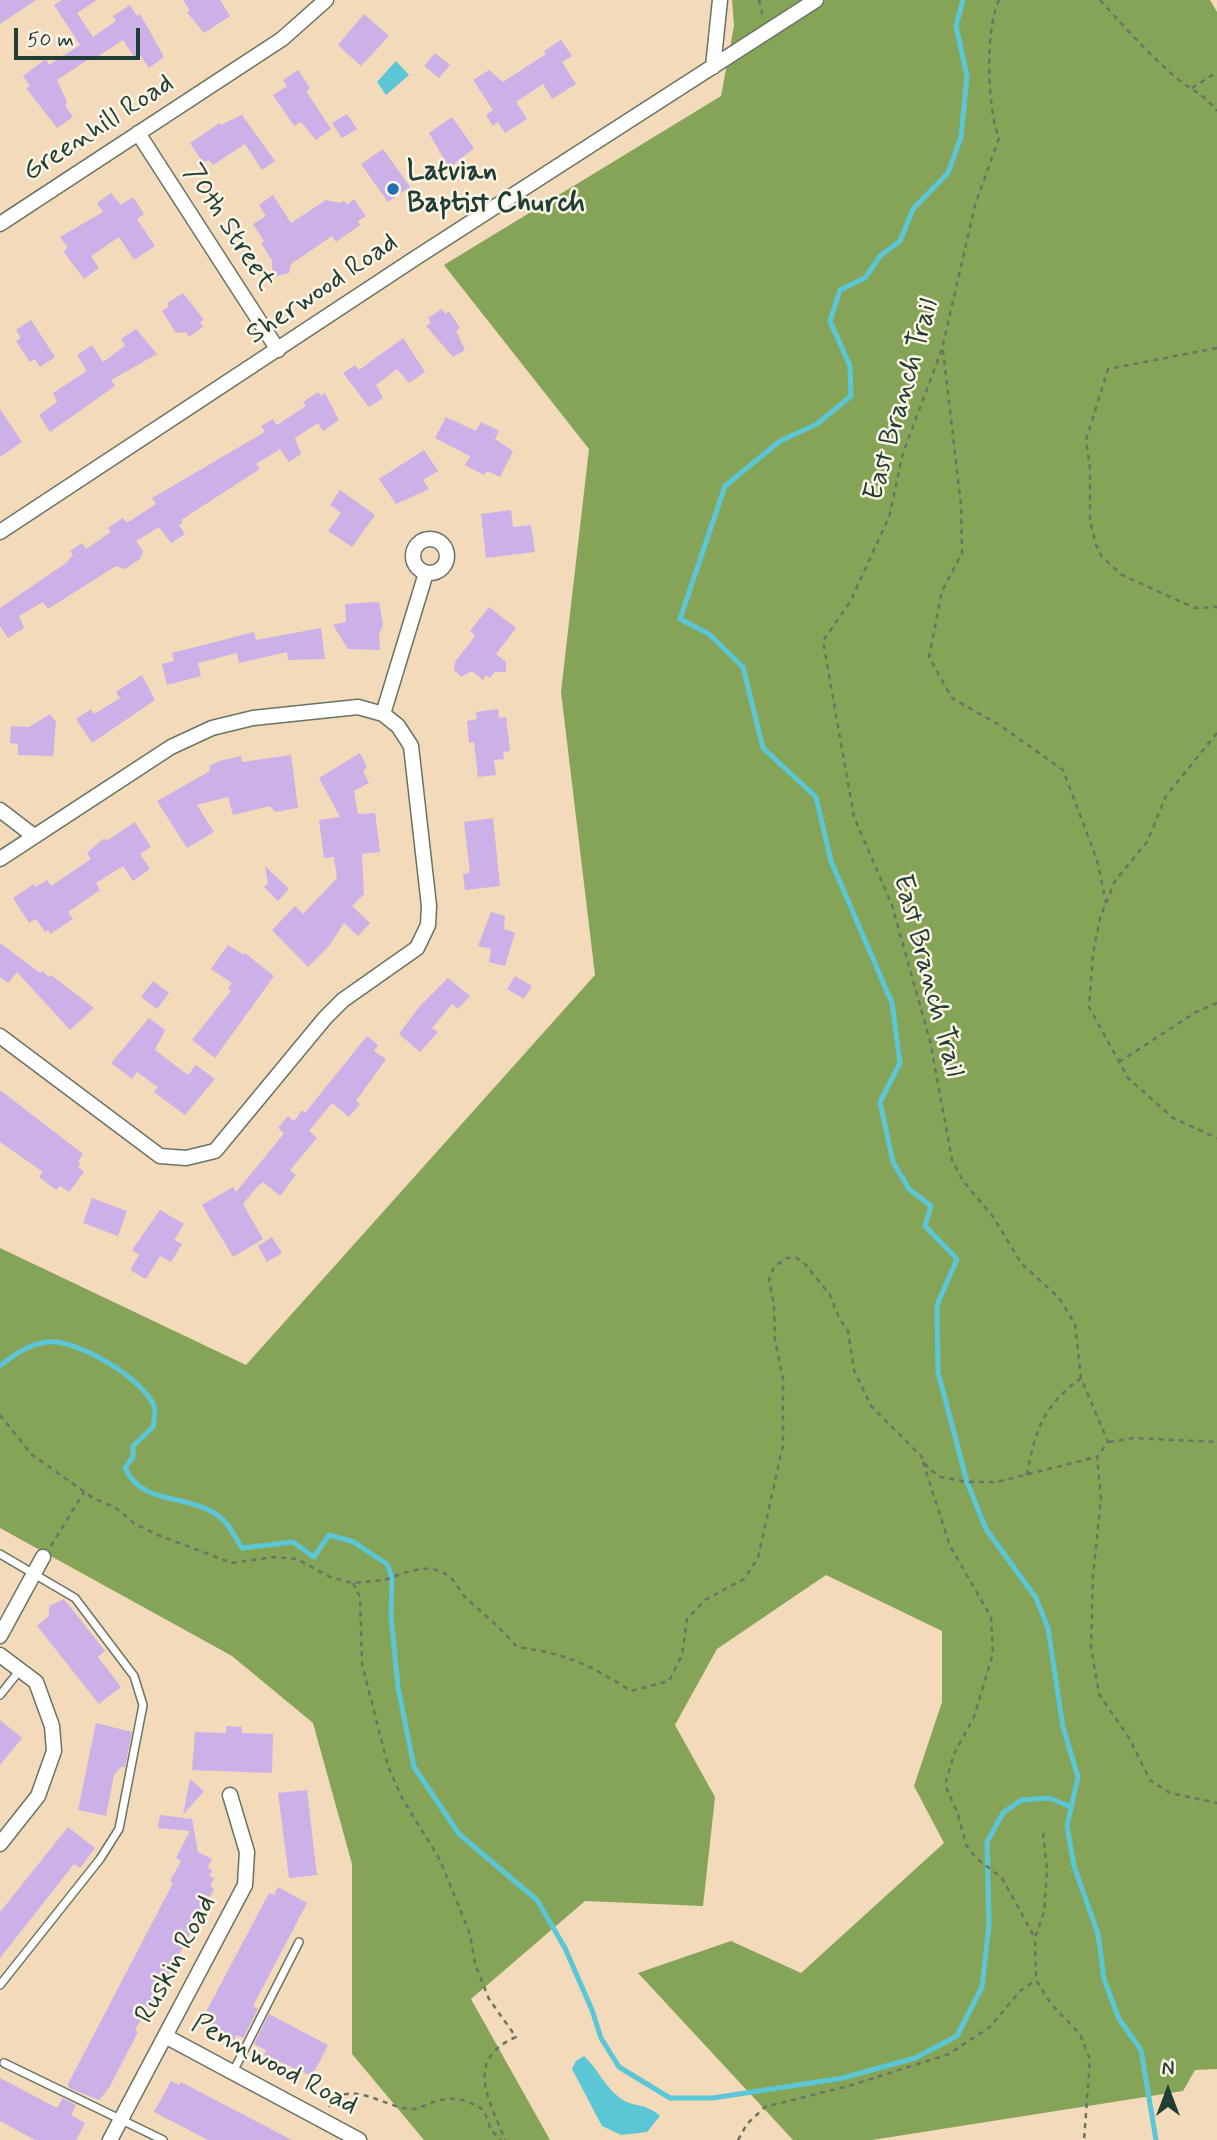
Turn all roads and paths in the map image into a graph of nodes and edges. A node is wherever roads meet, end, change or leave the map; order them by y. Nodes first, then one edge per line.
1 (326, 0) edge
2 (720, 0) edge
3 (816, 0) edge
4 (999, 0) edge
5 (1100, 0) edge
6 (712, 67) junction
7 (1217, 72) edge
8 (1192, 88) junction
9 (1217, 111) edge
10 (138, 133) junction
11 (0, 224) edge
12 (1217, 348) edge
13 (943, 349) junction
14 (278, 350) junction
15 (0, 532) edge
16 (426, 573) dead end
17 (1217, 607) edge
18 (383, 713) junction
19 (1217, 733) edge
20 (0, 810) edge
21 (34, 836) junction
22 (0, 859) edge
23 (1106, 903) junction
24 (1217, 1003) edge
25 (0, 1036) edge
26 (1119, 1062) junction
27 (1217, 1138) edge
28 (1081, 1378) junction
29 (0, 1415) edge
30 (1108, 1442) junction
31 (1217, 1442) edge
32 (921, 1456) junction
33 (1097, 1457) junction
34 (1027, 1475) junction
35 (84, 1492) junction
36 (0, 1554) edge
37 (43, 1557) joint
38 (35, 1575) junction
39 (392, 1577) junction
40 (384, 1580) dead end
41 (353, 1583) junction
42 (0, 1636) edge
43 (0, 1655) edge
44 (20, 1670) junction
45 (0, 1695) edge
46 (230, 1796) dead end
47 (1217, 1803) edge
48 (1043, 1833) dead end
49 (0, 1844) edge
50 (1035, 1938) junction
51 (299, 1942) dead end
52 (1036, 1980) junction
53 (0, 1984) edge
54 (165, 2036) junction
55 (4, 2063) dead end
56 (233, 2072) junction
57 (121, 2118) junction
58 (323, 2119) junction
59 (110, 2140) edge
60 (163, 2140) edge
61 (359, 2140) edge
62 (503, 2140) edge
63 (738, 2140) edge
64 (1084, 2140) edge

1 - 10 street, Greenhill Road
2 - 6 street
3 - 6 street, Sherwood Road
4 - 13 path, East Branch Trail
5 - 8 path
6 - 14 street, Sherwood Road
7 - 8 path
8 - 9 path
10 - 11 street, Greenhill Road
10 - 14 street, 70th Street
12 - 17 path
13 - 23 path
13 - 28 path, East Branch Trail
14 - 15 street, Sherwood Road
16 - 18 street
18 - 21 street
18 - 25 street
19 - 23 path
20 - 21 street
21 - 22 street
23 - 26 path
24 - 26 path
26 - 27 path
28 - 30 path, East Branch Trail
28 - 34 path
29 - 35 path
30 - 31 path
30 - 33 path
32 - 34 path
32 - 39 path
32 - 50 path
33 - 34 path
33 - 47 path
35 - 37 path
35 - 41 path
36 - 38 lane
37 - 38 street
38 - 42 street
38 - 53 lane
39 - 40 path
39 - 41 path
41 - 62 path
43 - 44 street
44 - 45 lane
44 - 49 street
46 - 54 street, Ruskin Road
48 - 50 path
50 - 52 path
51 - 56 lane
52 - 63 path
52 - 64 path
54 - 56 street, Pennwood Road
54 - 57 street, Ruskin Road
55 - 57 lane
56 - 58 street, Pennwood Road
57 - 59 street, Ruskin Road
57 - 60 lane
58 - 61 street, Pennwood Road
58 - 62 path

